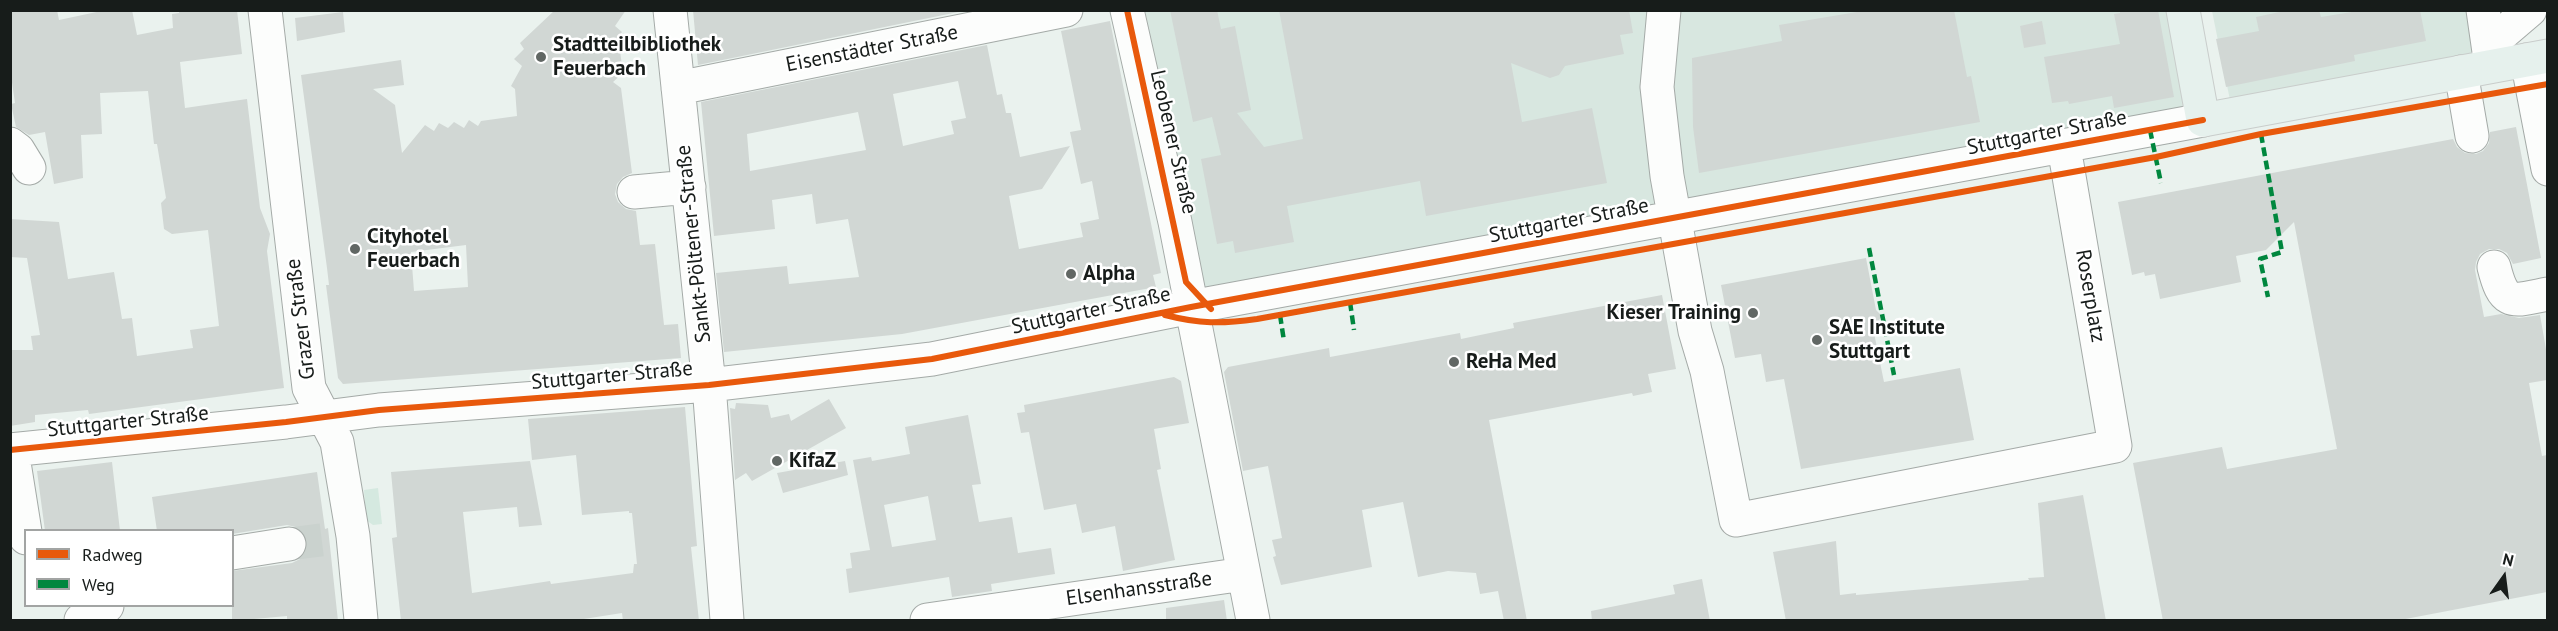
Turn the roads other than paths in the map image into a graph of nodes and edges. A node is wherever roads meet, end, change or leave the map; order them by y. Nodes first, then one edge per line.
1 (265, 10) edge
2 (670, 10) edge
3 (1066, 10) edge
4 (1127, 10) edge
5 (1664, 10) edge
6 (2183, 10) edge
7 (2483, 10) edge
8 (2529, 10) edge
9 (2537, 58) edge
10 (2480, 61) junction
11 (678, 88) junction
12 (2203, 120) junction
13 (2472, 136) dead end
14 (2064, 147) junction
15 (2547, 169) edge
16 (689, 187) junction
17 (634, 192) dead end
18 (1673, 218) junction
19 (2494, 267) dead end
20 (2547, 294) edge
21 (1191, 307) junction
22 (709, 385) junction
23 (322, 417) junction
24 (11, 450) edge
25 (24, 529) edge
26 (289, 544) tunnel mouth
27 (234, 553) edge
28 (1244, 574) junction
29 (70, 607) edge
30 (105, 607) edge
31 (79, 621) edge
32 (361, 621) edge
33 (727, 621) edge
34 (927, 621) edge
35 (1253, 621) edge

1 - 23 street, Grazer Straße
2 - 11 street, Sankt-Pöltener-Straße
3 - 11 street, Eisenstädter Straße
4 - 21 street, Leobener Straße
5 - 18 street
6 - 12 main road
7 - 10 street
8 - 10 street
9 - 10 main road, Stuttgarter Straße
9 - 15 street
10 - 12 main road, Stuttgarter Straße
10 - 13 street
11 - 16 street, Sankt-Pöltener-Straße
12 - 14 street, Stuttgarter Straße
14 - 18 street, Stuttgarter Straße
14 - 18 street, Roserplatz
16 - 17 street
16 - 22 street, Sankt-Pöltener-Straße
18 - 21 street, Stuttgarter Straße
19 - 20 street
21 - 22 street, Stuttgarter Straße
21 - 28 street, Leobener Straße
22 - 23 street, Stuttgarter Straße
22 - 33 street, Sankt-Pöltener-Straße
23 - 24 street, Stuttgarter Straße
23 - 32 street, Grazer Straße
24 - 25 street
26 - 27 street
28 - 34 street, Elsenhansstraße
28 - 35 street, Leobener Straße
29 - 31 street
30 - 31 street

